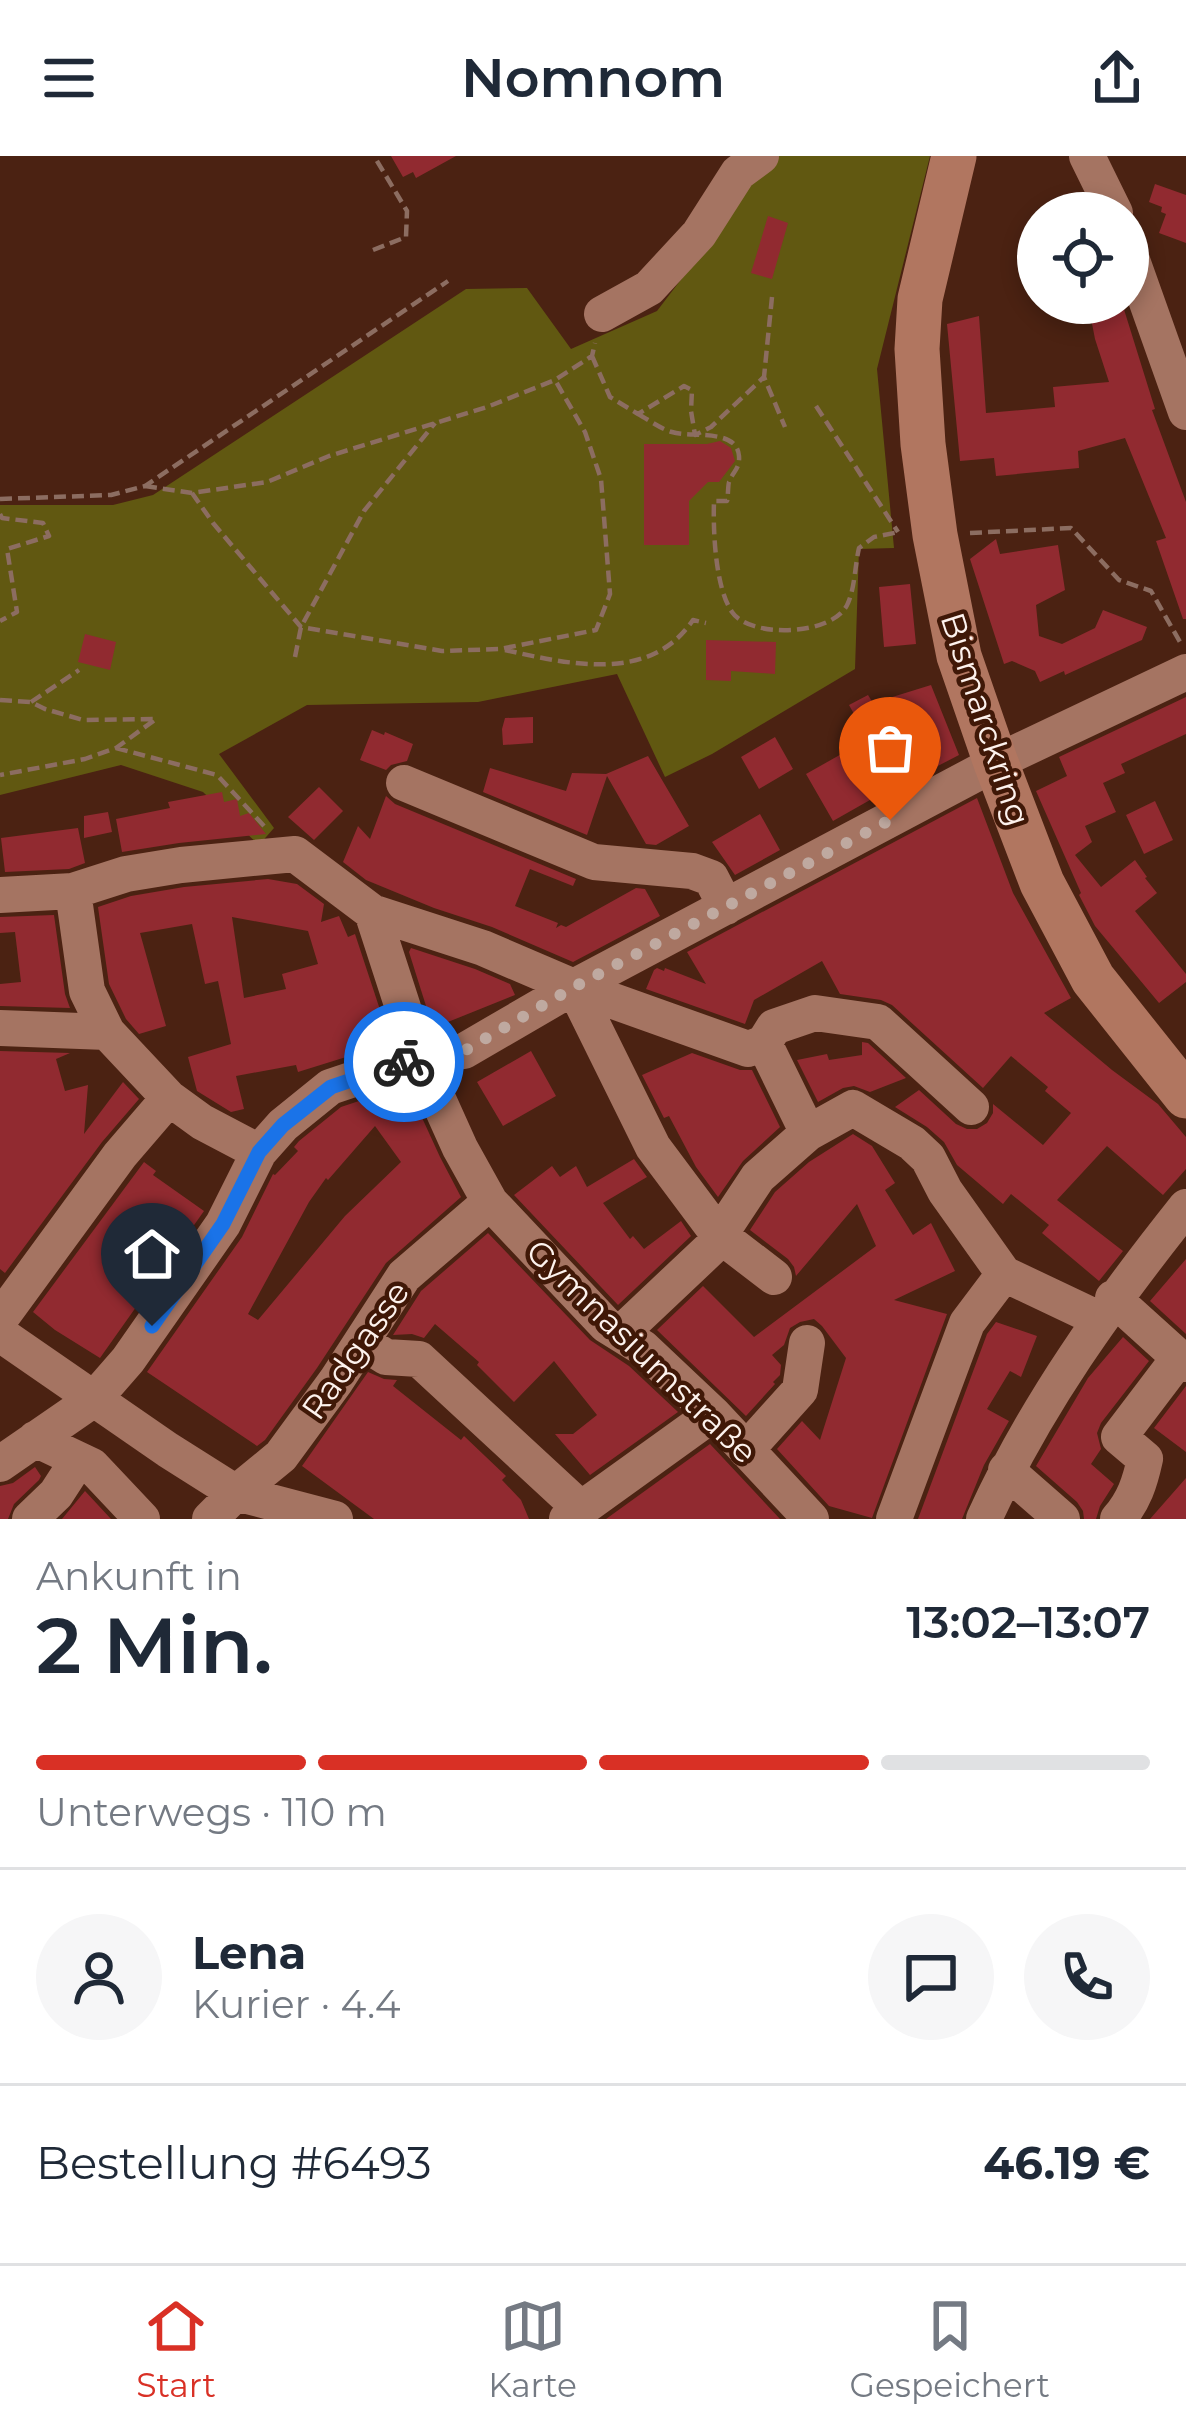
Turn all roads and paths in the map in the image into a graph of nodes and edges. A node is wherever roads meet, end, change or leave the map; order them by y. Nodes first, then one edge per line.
1 (374, 156) edge
2 (954, 156) edge
3 (1087, 156) edge
4 (737, 162) edge
5 (1105, 192) edge
6 (373, 250) dead end
7 (448, 281) dead end
8 (772, 297) dead end
9 (1149, 308) edge
10 (602, 314) joint
11 (592, 356) junction
12 (764, 377) junction
13 (555, 380) junction
14 (816, 406) dead end
15 (1186, 412) edge
16 (638, 414) junction
17 (435, 423) junction
18 (785, 427) dead end
19 (695, 435) junction
20 (145, 486) junction
21 (192, 493) junction
22 (0, 499) edge
23 (0, 514) edge
24 (935, 535) junction
25 (0, 621) edge
26 (706, 623) dead end
27 (302, 627) junction
28 (500, 649) junction
29 (1186, 652) edge
30 (295, 657) dead end
31 (79, 670) dead end
32 (1186, 672) edge
33 (0, 700) edge
34 (31, 702) junction
35 (116, 748) junction
36 (996, 763) junction
37 (0, 775) edge
38 (404, 784) dead end
39 (275, 838) dead end
40 (73, 891) junction
41 (0, 895) edge
42 (726, 907) junction
43 (372, 912) junction
44 (574, 987) junction
45 (0, 1028) edge
46 (106, 1032) junction
47 (764, 1043) junction
48 (418, 1057) junction
49 (1186, 1096) edge
50 (170, 1098) junction
51 (971, 1107) dead end
52 (808, 1133) junction
53 (259, 1152) junction
54 (490, 1202) junction
55 (1186, 1207) edge
56 (718, 1234) junction
57 (1004, 1274) junction
58 (774, 1277) dead end
59 (10, 1305) edge
60 (1106, 1309) junction
61 (621, 1333) junction
62 (0, 1334) edge
63 (362, 1342) junction
64 (807, 1343) dead end
65 (1182, 1361) edge
66 (80, 1408) junction
67 (713, 1414) junction
68 (35, 1439) junction
69 (168, 1450) junction
70 (746, 1450) junction
71 (79, 1460) junction
72 (0, 1464) edge
73 (1006, 1469) junction
74 (134, 1502) edge
75 (239, 1506) edge
76 (574, 1514) edge
77 (1123, 1514) edge
78 (30, 1519) edge
79 (210, 1519) edge
80 (335, 1519) edge
81 (811, 1519) edge
82 (895, 1519) edge
83 (984, 1519) edge
84 (1061, 1519) edge

1 - 6 path
2 - 24 main road, Bismarckring
3 - 5 street
4 - 10 street
7 - 20 path
8 - 12 path
9 - 15 street
10 - 11 path
11 - 13 path
11 - 16 path
12 - 18 path
12 - 19 path
13 - 17 path
13 - 28 path
14 - 19 path
16 - 19 path
16 - 19 path
17 - 21 path
17 - 27 path
20 - 21 path
20 - 22 path
21 - 27 path
23 - 25 path
24 - 29 path
24 - 36 main road, Bismarckring
26 - 28 path
27 - 28 path
27 - 30 path
31 - 34 path
32 - 36 street
33 - 34 path
34 - 35 path
35 - 37 path
35 - 39 path
36 - 42 street
36 - 49 main road, Bismarckring
38 - 42 street
40 - 41 street
40 - 43 street
40 - 46 street
42 - 44 street
43 - 44 street
43 - 48 street, Gymnasiumstraße
44 - 47 street
44 - 48 street
44 - 56 street
45 - 46 street
46 - 50 street
47 - 51 street
47 - 52 street
48 - 53 street
48 - 54 street, Gymnasiumstraße
50 - 53 street
50 - 59 street
52 - 56 street
52 - 57 street
53 - 66 street
54 - 61 street, Gymnasiumstraße
54 - 63 street, Radgasse
55 - 60 street
56 - 58 street
56 - 61 street
57 - 60 street
57 - 82 street
60 - 65 street
60 - 73 street
61 - 67 street, Gymnasiumstraße
62 - 66 street
63 - 75 street, Radgasse
63 - 76 street
64 - 70 street
65 - 77 street
66 - 68 street
66 - 69 street
67 - 70 street, Gymnasiumstraße
67 - 76 street
68 - 71 street
68 - 72 street
69 - 74 street
69 - 75 street
70 - 81 street, Gymnasiumstraße
71 - 74 street
71 - 78 street
73 - 83 street
73 - 84 street
75 - 79 street, Radgasse
75 - 80 street

